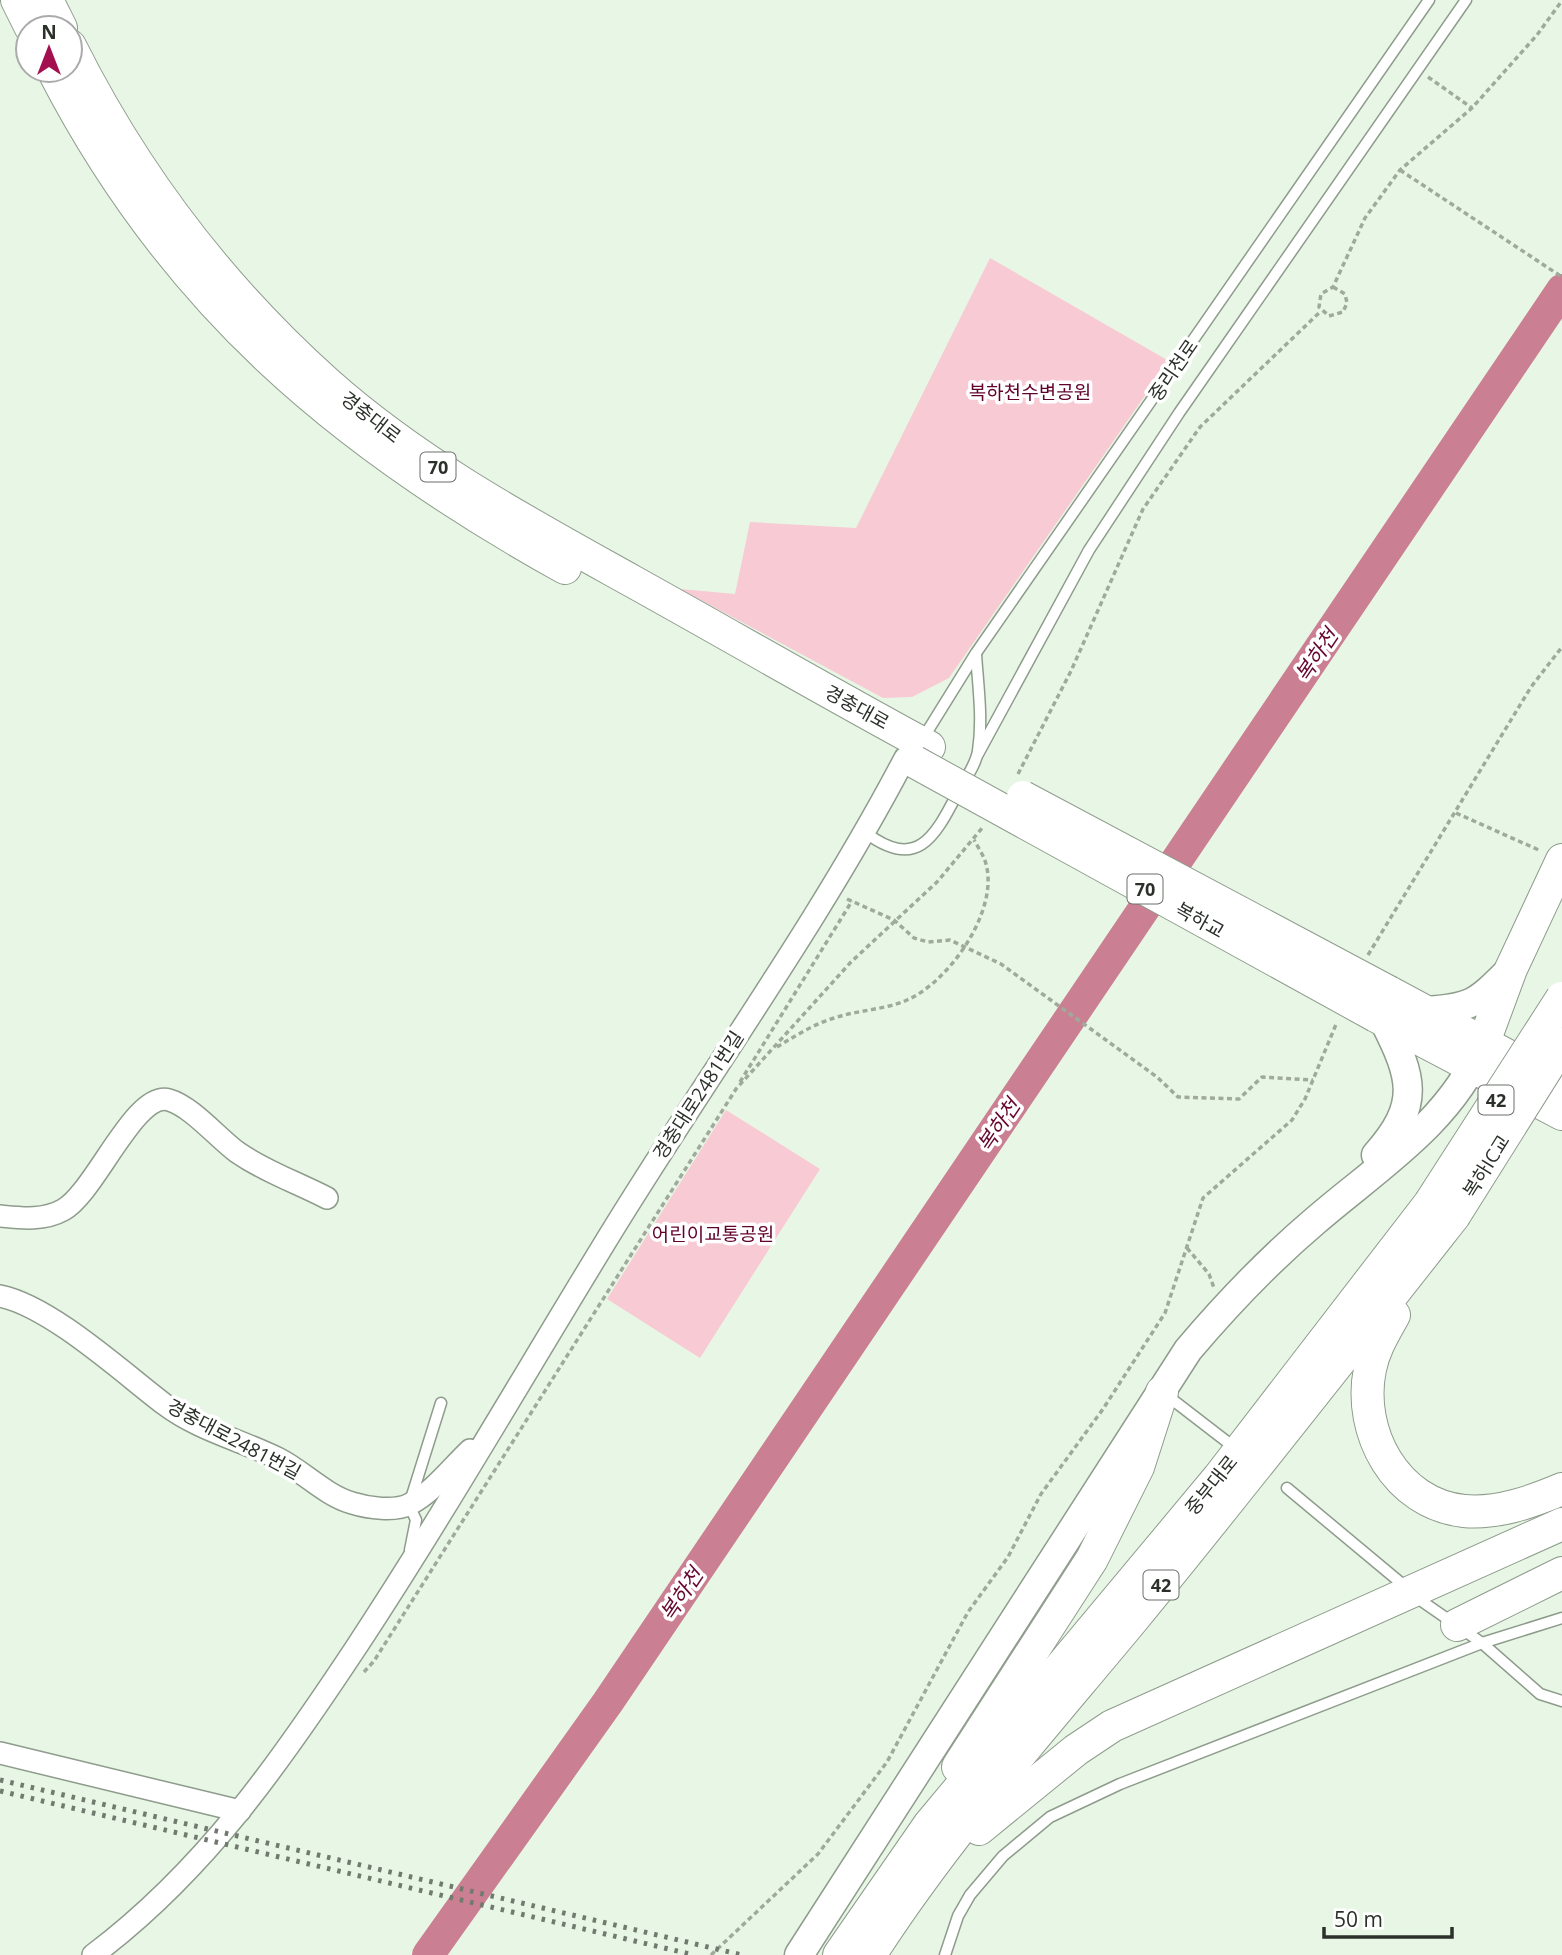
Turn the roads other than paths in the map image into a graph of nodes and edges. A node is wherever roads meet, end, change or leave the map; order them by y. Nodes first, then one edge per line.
1 (1429, 0) edge
2 (1466, 0) edge
3 (84, 71) edge
4 (61, 84) edge
5 (976, 653) junction
6 (917, 753) junction
7 (978, 754) junction
8 (866, 833) junction
9 (1562, 860) edge
10 (1511, 969) junction
11 (1562, 998) edge
12 (1383, 1010) junction
13 (1425, 1011) junction
14 (1562, 1044) edge
15 (1479, 1055) junction
16 (1562, 1085) edge
17 (1562, 1114) edge
18 (327, 1198) dead end
19 (1442, 1210) junction
20 (0, 1216) edge
21 (1314, 1221) junction
22 (0, 1296) edge
23 (1162, 1392) junction
24 (441, 1403) dead end
25 (489, 1432) junction
26 (1226, 1441) dead end
27 (1287, 1488) dead end
28 (1562, 1489) edge
29 (409, 1505) junction
30 (1562, 1524) edge
31 (1562, 1573) edge
32 (401, 1579) junction
33 (1401, 1583) dead end
34 (1423, 1602) dead end
35 (1562, 1619) edge
36 (1470, 1634) junction
37 (1562, 1701) edge
38 (0, 1753) edge
39 (240, 1811) junction
40 (929, 1825) junction
41 (905, 1900) junction
42 (93, 1955) edge
43 (799, 1955) edge
44 (839, 1955) edge
45 (870, 1955) edge
46 (946, 1955) edge

1 - 5 lane, 중리천로
2 - 7 lane
3 - 6 main road, 경충대로 / 70
4 - 6 main road, 경충대로 / 70
5 - 6 lane, 중리천로
5 - 7 lane
6 - 8 street, 경충대로2481번길
6 - 12 main road, 복하교 / 70, bridge
7 - 8 lane
8 - 25 street, 경충대로2481번길
9 - 10 main road
10 - 13 street
10 - 15 main road
11 - 19 main road, 중부대로 / 42, bridge
12 - 13 main road
12 - 15 main road
12 - 21 street
13 - 15 main road
14 - 19 main road, 복하IC교 / 42, bridge
15 - 16 main road
15 - 17 main road
15 - 21 street
18 - 20 street
19 - 28 main road
19 - 40 main road, 중부대로 / 42
19 - 41 main road, 중부대로 / 42
21 - 23 street
22 - 29 street, 경충대로2481번길
23 - 26 lane
23 - 40 main road
23 - 43 street
24 - 29 lane, 경충대로2481번길
25 - 29 street, 경충대로2481번길
25 - 32 street, 경충대로2481번길
27 - 33 lane
29 - 32 lane, 경충대로2481번길
30 - 41 main road
31 - 36 main road
32 - 39 street, 경충대로2481번길
34 - 36 lane
35 - 36 lane
36 - 37 lane
36 - 46 lane
38 - 39 street
39 - 42 street, 경충대로2481번길
40 - 44 main road, 중부대로 / 42
41 - 45 main road, 중부대로 / 42

